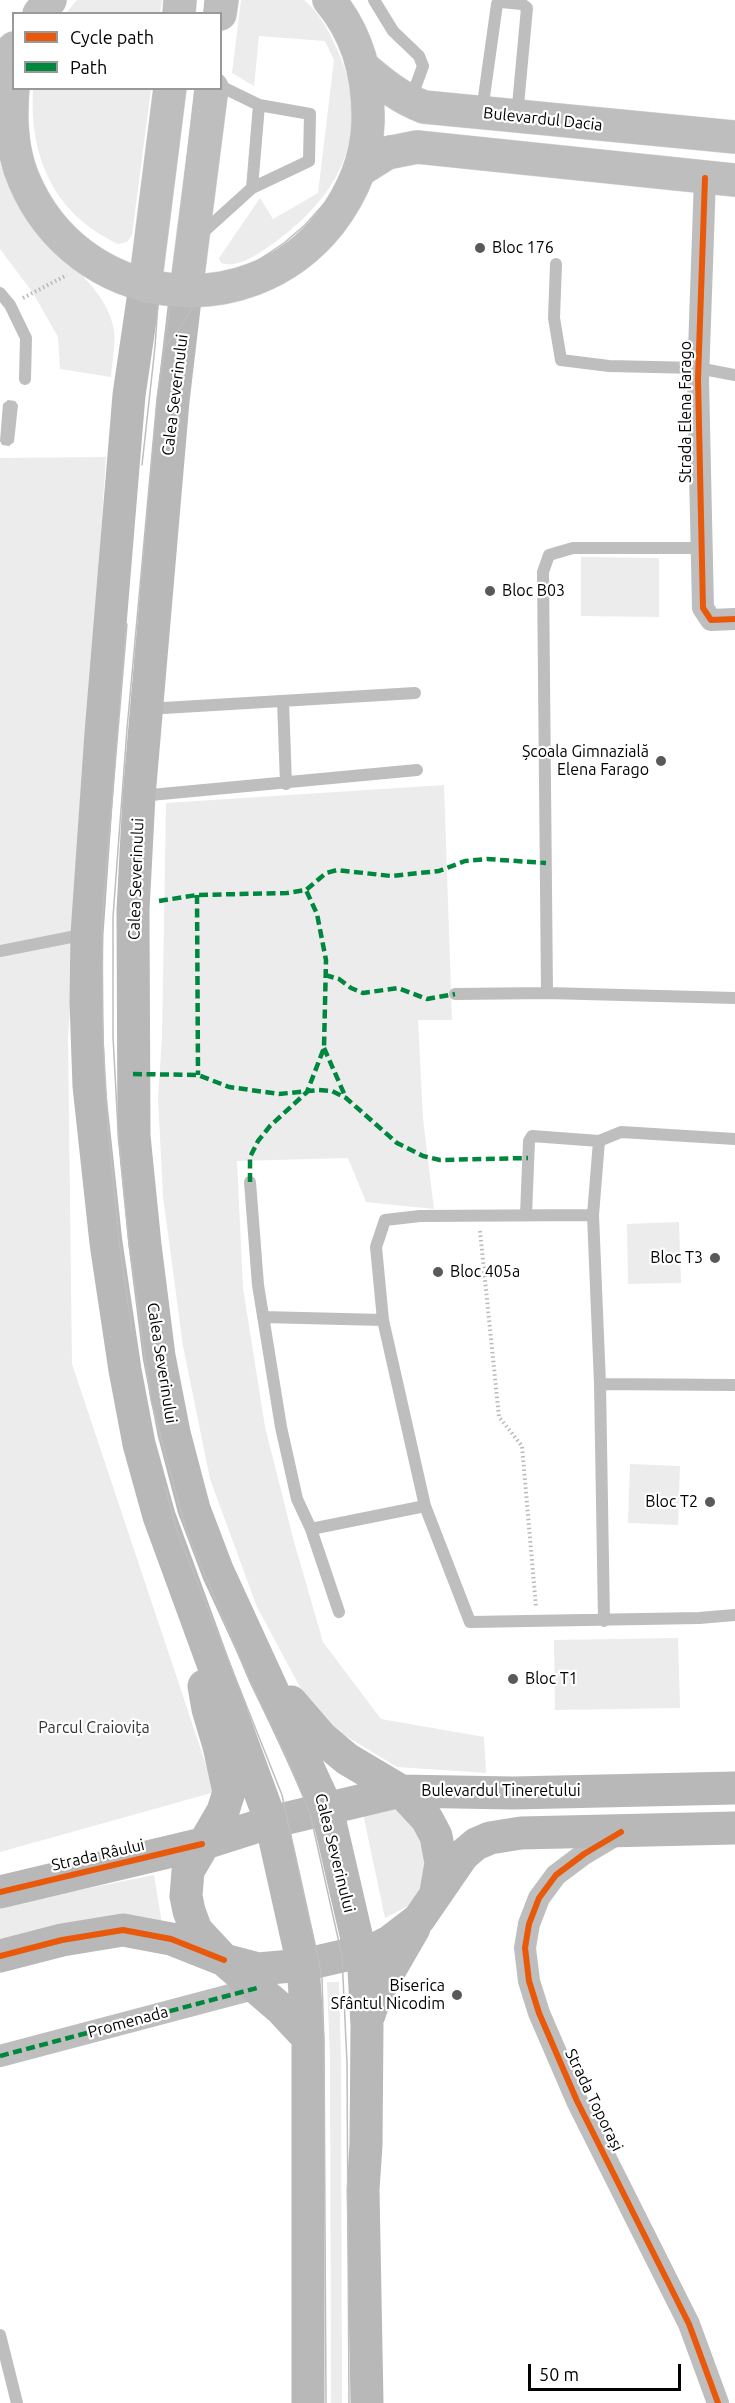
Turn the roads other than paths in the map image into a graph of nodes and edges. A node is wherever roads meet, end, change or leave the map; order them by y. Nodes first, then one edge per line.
1 (50, 0) edge
2 (328, 0) edge
3 (374, 0) edge
4 (41, 12) edge
5 (12, 50) edge
6 (0, 61) edge
7 (363, 67) junction
8 (222, 87) edge
9 (12, 90) edge
10 (170, 90) edge
11 (212, 90) edge
12 (410, 102) junction
13 (259, 105) junction
14 (481, 113) junction
15 (517, 117) junction
16 (735, 137) edge
17 (7, 141) edge
18 (360, 170) junction
19 (720, 179) edge
20 (252, 188) junction
21 (193, 242) junction
22 (556, 264) dead end
23 (145, 286) junction
24 (186, 291) junction
25 (0, 293) edge
26 (698, 368) junction
27 (735, 375) edge
28 (25, 379) dead end
29 (701, 548) junction
30 (735, 620) edge
31 (415, 693) dead end
32 (283, 701) junction
33 (146, 709) junction
34 (417, 770) dead end
35 (286, 784) junction
36 (139, 796) junction
37 (87, 934) junction
38 (0, 951) edge
39 (547, 993) junction
40 (454, 994) dead end
41 (735, 998) edge
42 (735, 1139) edge
43 (598, 1141) junction
44 (250, 1182) dead end
45 (526, 1215) junction
46 (593, 1215) junction
47 (263, 1317) junction
48 (383, 1320) junction
49 (600, 1384) junction
50 (735, 1385) edge
51 (425, 1506) junction
52 (311, 1529) junction
53 (192, 1607) junction
54 (339, 1612) dead end
55 (735, 1615) edge
56 (604, 1621) junction
57 (260, 1663) junction
58 (735, 1788) edge
59 (401, 1791) junction
60 (327, 1809) junction
61 (271, 1822) junction
62 (735, 1827) edge
63 (621, 1832) junction
64 (202, 1844) junction
65 (0, 1892) edge
66 (427, 1908) junction
67 (359, 1952) junction
68 (0, 1956) edge
69 (224, 1960) junction
70 (303, 1965) junction
71 (257, 1988) junction
72 (367, 2026) junction
73 (308, 2037) junction
74 (0, 2056) edge
75 (0, 2335) edge
76 (17, 2403) edge
77 (308, 2403) edge
78 (367, 2403) edge
79 (718, 2403) edge

1 - 4 main road
2 - 7 main road, Bulevardul Dacia
3 - 12 lane
5 - 6 main road
7 - 12 main road, Bulevardul Dacia
7 - 18 main road, Bulevardul Dacia
8 - 13 lane
9 - 17 main road
10 - 23 main road
11 - 21 main road, Calea Severinului
12 - 14 main road, Bulevardul Dacia
13 - 20 lane
13 - 20 lane
14 - 15 main road, Bulevardul Dacia
14 - 15 lane
15 - 16 main road, Bulevardul Dacia
17 - 23 main road
18 - 19 main road
18 - 24 main road, Bulevardul Dacia
19 - 26 street, Strada Elena Farago
20 - 21 lane
21 - 24 main road, Calea Severinului
22 - 26 lane
23 - 24 main road
23 - 37 main road
24 - 33 main road, Calea Severinului
25 - 28 lane
26 - 27 lane
26 - 29 street, Strada Elena Farago
29 - 30 street, Strada Elena Farago
29 - 39 lane
31 - 32 lane
32 - 33 lane
32 - 35 lane
33 - 36 main road, Calea Severinului
34 - 35 lane
35 - 36 lane
36 - 57 main road, Calea Severinului
37 - 38 lane
37 - 53 main road
39 - 40 lane
39 - 41 lane
42 - 43 lane
43 - 45 lane
43 - 46 lane
44 - 47 lane
45 - 46 lane
45 - 48 lane
46 - 49 lane
47 - 48 lane
47 - 52 lane
48 - 51 lane
49 - 50 lane
49 - 56 lane
51 - 52 lane
51 - 56 lane
52 - 54 lane
53 - 61 main road
53 - 64 main road
55 - 56 lane
57 - 59 main road
57 - 60 main road, Calea Severinului
58 - 59 main road, Bulevardul Tineretului
59 - 60 main road, Bulevardul Tineretului
59 - 66 main road
60 - 61 main road, Bulevardul Tineretului
60 - 67 main road, Calea Severinului
61 - 64 main road, Strada Râului
61 - 70 main road
62 - 63 main road
63 - 66 main road
63 - 79 street, Strada Toporași
64 - 65 main road, Strada Râului
64 - 69 main road
66 - 67 main road
66 - 72 main road
67 - 70 main road
67 - 72 main road, Calea Severinului
68 - 69 main road
69 - 70 main road
69 - 71 main road
70 - 73 main road
71 - 73 main road
71 - 74 street, Promenada
72 - 78 main road, Calea Severinului
73 - 77 main road
75 - 76 lane

